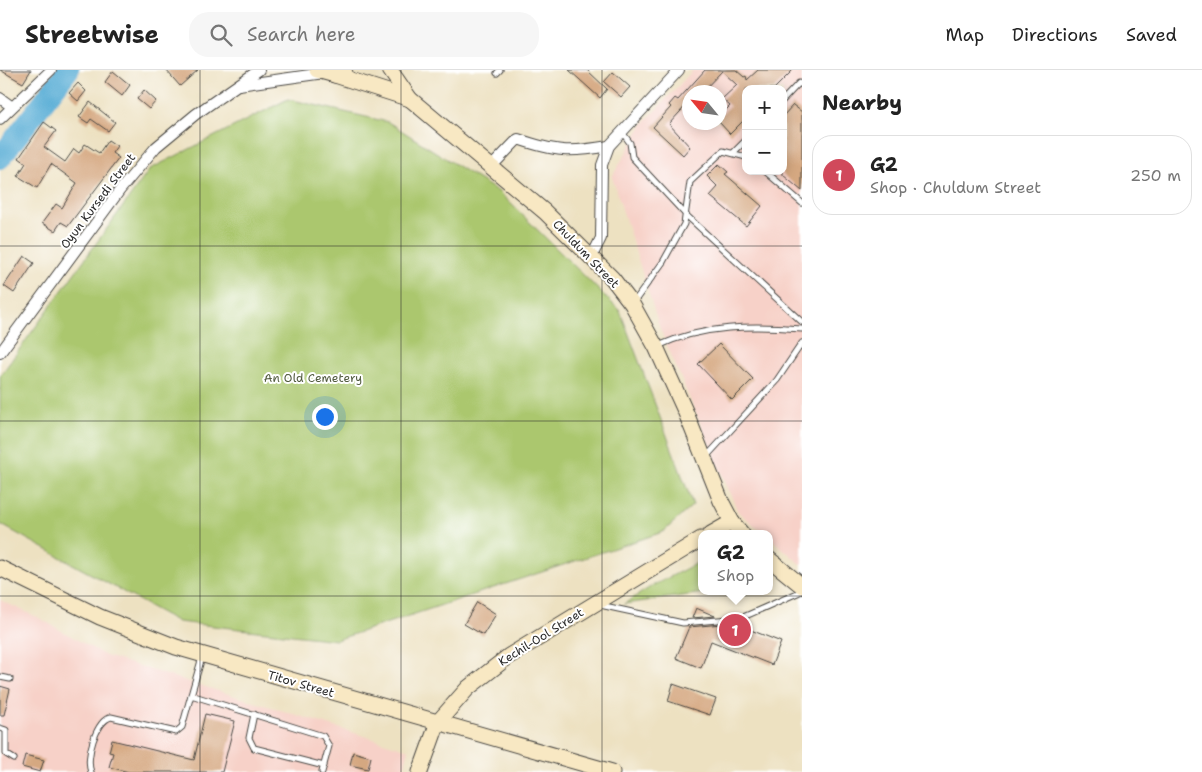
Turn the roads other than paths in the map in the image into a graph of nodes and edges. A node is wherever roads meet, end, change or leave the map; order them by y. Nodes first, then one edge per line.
1 (51, 70) edge
2 (258, 70) edge
3 (351, 70) edge
4 (390, 70) edge
5 (679, 70) edge
6 (325, 73) edge
7 (802, 85) edge
8 (238, 86) junction
9 (787, 96) edge
10 (0, 98) edge
11 (410, 99) junction
12 (11, 106) junction
13 (0, 119) edge
14 (622, 132) junction
15 (742, 144) edge
16 (608, 146) junction
17 (733, 153) junction
18 (742, 156) edge
19 (492, 166) junction
20 (770, 175) edge
21 (802, 203) edge
22 (687, 216) junction
23 (592, 256) junction
24 (632, 304) junction
25 (802, 322) edge
26 (802, 329) edge
27 (802, 343) edge
28 (656, 347) junction
29 (0, 353) edge
30 (704, 459) junction
31 (737, 528) edge
32 (698, 542) edge
33 (773, 562) edge
34 (0, 568) edge
35 (802, 586) edge
36 (802, 591) edge
37 (595, 604) junction
38 (202, 656) junction
39 (0, 677) edge
40 (10, 680) dead end
41 (191, 695) junction
42 (254, 714) junction
43 (438, 722) junction
44 (0, 728) edge
45 (14, 759) dead end
46 (323, 769) edge
47 (91, 772) edge
48 (420, 772) edge
49 (612, 772) edge

1 - 12 street
2 - 8 street, Oyun Kursedi Street
3 - 6 main road
4 - 11 main road, Chuldum Street
5 - 14 street
6 - 8 street, Oyun Kursedi Street
6 - 11 main road, Chuldum Street
7 - 9 lane
8 - 29 street, Oyun Kursedi Street
10 - 12 street
11 - 19 main road, Chuldum Street
12 - 13 street
14 - 16 street
14 - 22 lane
15 - 17 lane
16 - 19 street
16 - 23 street
17 - 18 lane
17 - 22 lane
19 - 23 main road, Chuldum Street
20 - 21 lane
22 - 24 lane
22 - 25 lane
23 - 24 main road, Chuldum Street
24 - 28 main road, Chuldum Street
26 - 28 lane
27 - 30 lane
28 - 30 main road, Chuldum Street
30 - 31 main road, Chuldum Street
32 - 37 main road, Kechil-Ool Street
33 - 35 main road
34 - 38 main road, Titov Street
36 - 37 lane
37 - 43 main road, Kechil-Ool Street
38 - 41 lane
38 - 43 main road, Titov Street
39 - 40 lane
41 - 42 lane
41 - 47 lane
42 - 46 lane
42 - 46 lane
43 - 48 main road, Kechil-Ool Street
43 - 49 main road, Titov Street
44 - 45 lane

